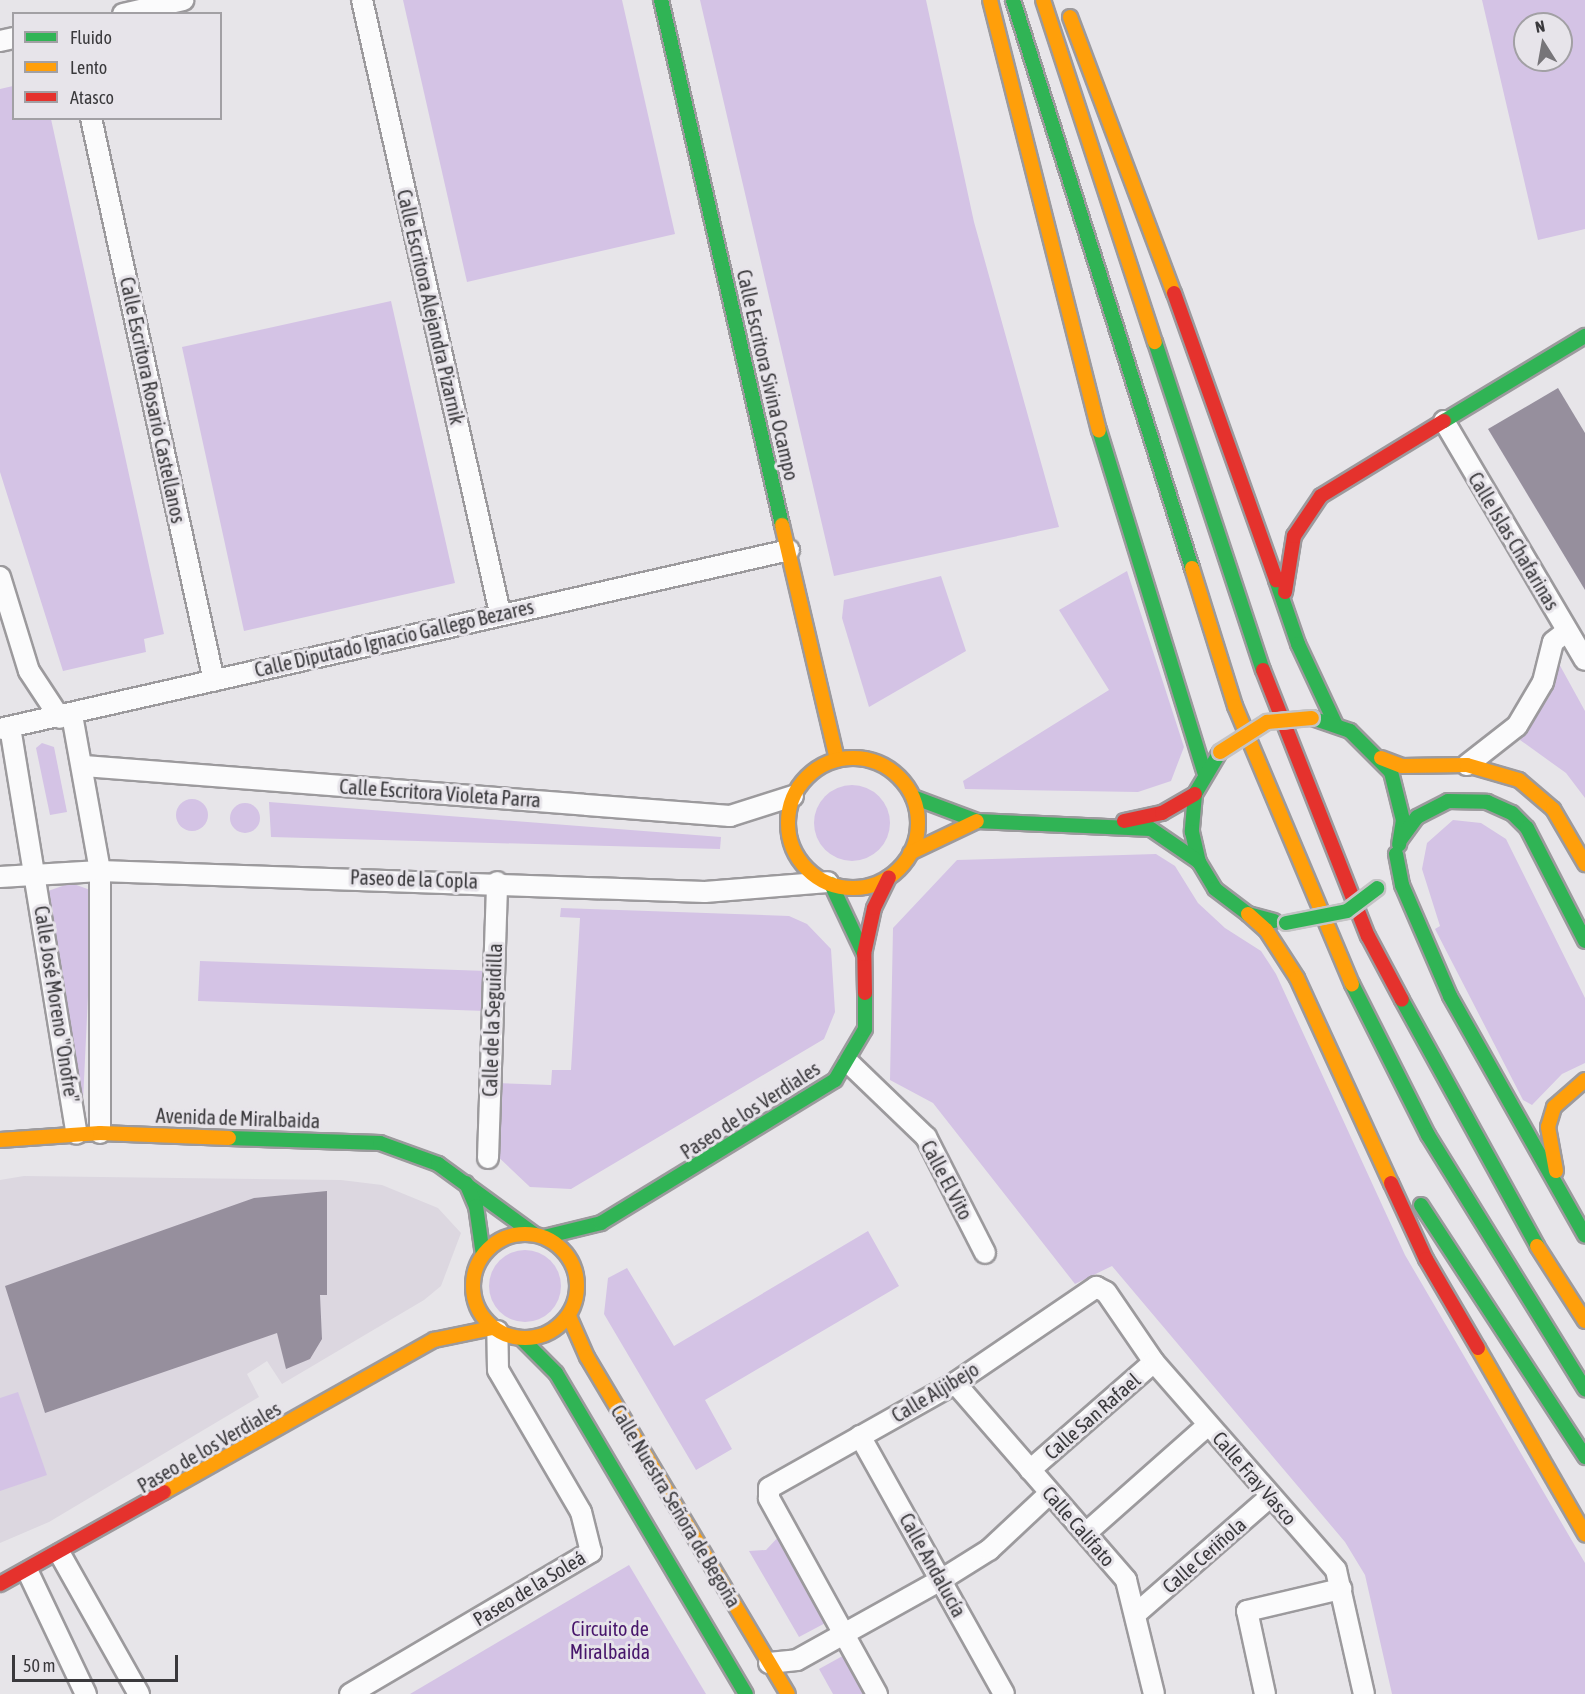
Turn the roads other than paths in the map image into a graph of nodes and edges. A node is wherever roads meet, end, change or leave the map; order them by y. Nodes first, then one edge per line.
1 (183, 0) edge
2 (362, 0) edge
3 (661, 0) edge
4 (990, 0) edge
5 (1013, 0) edge
6 (1042, 0) edge
7 (1063, 0) edge
8 (132, 12) edge
9 (91, 120) edge
10 (1585, 336) edge
11 (1444, 421) junction
12 (789, 550) junction
13 (0, 577) edge
14 (1286, 603) junction
15 (500, 613) junction
16 (1568, 631) junction
17 (1585, 660) edge
18 (214, 681) junction
19 (66, 716) junction
20 (1336, 725) junction
21 (5, 728) edge
22 (1381, 759) junction
23 (837, 760) junction
24 (1467, 765) junction
25 (84, 766) junction
26 (1204, 772) junction
27 (1195, 794) junction
28 (793, 796) junction
29 (913, 797) junction
30 (977, 821) junction
31 (1110, 824) junction
32 (1401, 839) junction
33 (910, 853) junction
34 (1396, 854) junction
35 (1198, 861) junction
36 (1585, 864) edge
37 (100, 871) junction
38 (37, 873) junction
39 (0, 877) edge
40 (889, 877) junction
41 (497, 882) junction
42 (830, 883) junction
43 (1248, 914) junction
44 (1585, 941) edge
45 (864, 954) junction
46 (849, 1063) junction
47 (1585, 1080) edge
48 (1349, 1085) junction
49 (100, 1133) junction
50 (77, 1134) junction
51 (0, 1140) edge
52 (488, 1158) dead end
53 (465, 1183) junction
54 (1561, 1197) junction
55 (601, 1223) junction
56 (539, 1236) junction
57 (1585, 1236) edge
58 (985, 1254) dead end
59 (483, 1255) junction
60 (574, 1268) junction
61 (472, 1280) junction
62 (1096, 1287) joint
63 (459, 1306) dead end
64 (569, 1316) junction
65 (1585, 1321) edge
66 (447, 1323) dead end
67 (494, 1329) junction
68 (522, 1339) junction
69 (434, 1340) junction
70 (1154, 1362) junction
71 (955, 1383) junction
72 (1585, 1389) edge
73 (1208, 1425) junction
74 (860, 1436) junction
75 (1585, 1457) edge
76 (1030, 1470) junction
77 (1050, 1493) junction
78 (1270, 1497) junction
79 (1086, 1533) junction
80 (1585, 1534) edge
81 (60, 1554) junction
82 (28, 1572) junction
83 (941, 1580) junction
84 (0, 1584) edge
85 (1341, 1589) junction
86 (1138, 1612) junction
87 (844, 1634) junction
88 (769, 1663) junction
89 (86, 1694) edge
90 (139, 1694) edge
91 (350, 1694) edge
92 (746, 1694) edge
93 (788, 1694) edge
94 (877, 1694) edge
95 (1004, 1694) edge
96 (1154, 1694) edge
97 (1265, 1694) edge
98 (1364, 1694) edge

1 - 8 street
2 - 15 street, Calle Escritora Alejandra Pizarnik
3 - 12 main road, Calle Escritora Sivina Ocampo
4 - 26 main road
5 - 72 main road
6 - 65 main road
7 - 14 main road
9 - 18 street, Calle Escritora Rosario Castellanos
10 - 11 main road
11 - 14 main road
11 - 16 street, Calle Islas Chafarinas
12 - 15 street, Calle Diputado Ignacio Gallego Bezares
12 - 23 main road, Calle Escritora Sivina Ocampo
13 - 19 street
14 - 20 main road
15 - 18 street, Calle Diputado Ignacio Gallego Bezares
16 - 17 street, Calle Islas Chafarinas
16 - 24 street
18 - 19 street, Calle Diputado Ignacio Gallego Bezares
19 - 21 street, Calle Diputado Ignacio Gallego Bezares
19 - 25 street, Calle José Moreno "Onofre"
20 - 22 main road
20 - 26 main road, bridge
21 - 38 street, Calle José Moreno "Onofre"
22 - 24 main road
22 - 32 main road
23 - 28 main road
23 - 29 main road
24 - 36 main road
25 - 28 street, Calle Escritora Violeta Parra
25 - 37 street, Calle José Moreno "Onofre"
26 - 27 main road
27 - 31 main road
27 - 35 main road
28 - 42 main road
29 - 30 main road
29 - 33 main road
30 - 31 main road
30 - 33 main road
31 - 35 main road
32 - 34 main road
32 - 44 main road
33 - 40 main road
34 - 43 main road, bridge
34 - 54 main road
35 - 43 main road
37 - 38 street, Paseo de la Copla
37 - 41 street, Paseo de la Copla
37 - 49 street, Calle José Moreno "Onofre"
38 - 39 street, Paseo de la Copla
38 - 50 street, Calle José Moreno "Onofre"
40 - 42 main road
40 - 45 main road, Paseo de los Verdiales
41 - 42 street, Paseo de la Copla
41 - 52 street, Calle de la Seguidilla
42 - 45 main road, Paseo de los Verdiales
43 - 48 main road
45 - 46 main road, Paseo de los Verdiales
46 - 55 main road, Paseo de los Verdiales
46 - 58 street, Calle El Vito
47 - 54 main road
48 - 75 main road
48 - 80 main road
49 - 50 main road, Avenida de Miralbaida
49 - 53 main road, Avenida de Miralbaida
50 - 51 main road, Avenida de Miralbaida
53 - 56 main road, Avenida de Miralbaida
53 - 59 main road
54 - 57 main road
55 - 56 main road, Paseo de los Verdiales
55 - 60 main road, Paseo de los Verdiales
56 - 59 main road
56 - 60 main road
59 - 61 main road
60 - 64 main road
61 - 63 main road
61 - 67 main road
62 - 70 street, Calle Fray Vasco
62 - 71 street, Calle Aljibejo
64 - 68 main road
64 - 88 main road, Calle Nuestra Señora de Begoña
66 - 69 main road, Paseo de los Verdiales
67 - 68 main road
67 - 69 main road, Paseo de los Verdiales
67 - 91 street, Paseo de la Soleá
68 - 92 main road, Calle Nuestra Señora de Begoña
69 - 81 main road, Paseo de los Verdiales
70 - 73 street, Calle Fray Vasco
70 - 76 street, Calle San Rafael
71 - 74 street, Calle Aljibejo
71 - 76 street, Calle Califato
73 - 78 street, Calle Fray Vasco
73 - 79 street
74 - 83 street, Calle Andalucía
74 - 87 street, Calle Aljibejo
76 - 77 street, Calle Califato
77 - 79 street, Calle Califato
77 - 83 street
78 - 85 street, Calle Fray Vasco
78 - 86 street, Calle Ceriñola
79 - 86 street, Calle Califato
81 - 82 main road, Paseo de los Verdiales
81 - 90 street
82 - 84 main road, Paseo de los Verdiales
82 - 89 street
83 - 87 street
83 - 95 street, Calle Andalucía
85 - 97 street
85 - 98 street, Calle Fray Vasco
86 - 96 street, Calle Califato
87 - 88 street
87 - 94 street
88 - 93 main road, Calle Nuestra Señora de Begoña

